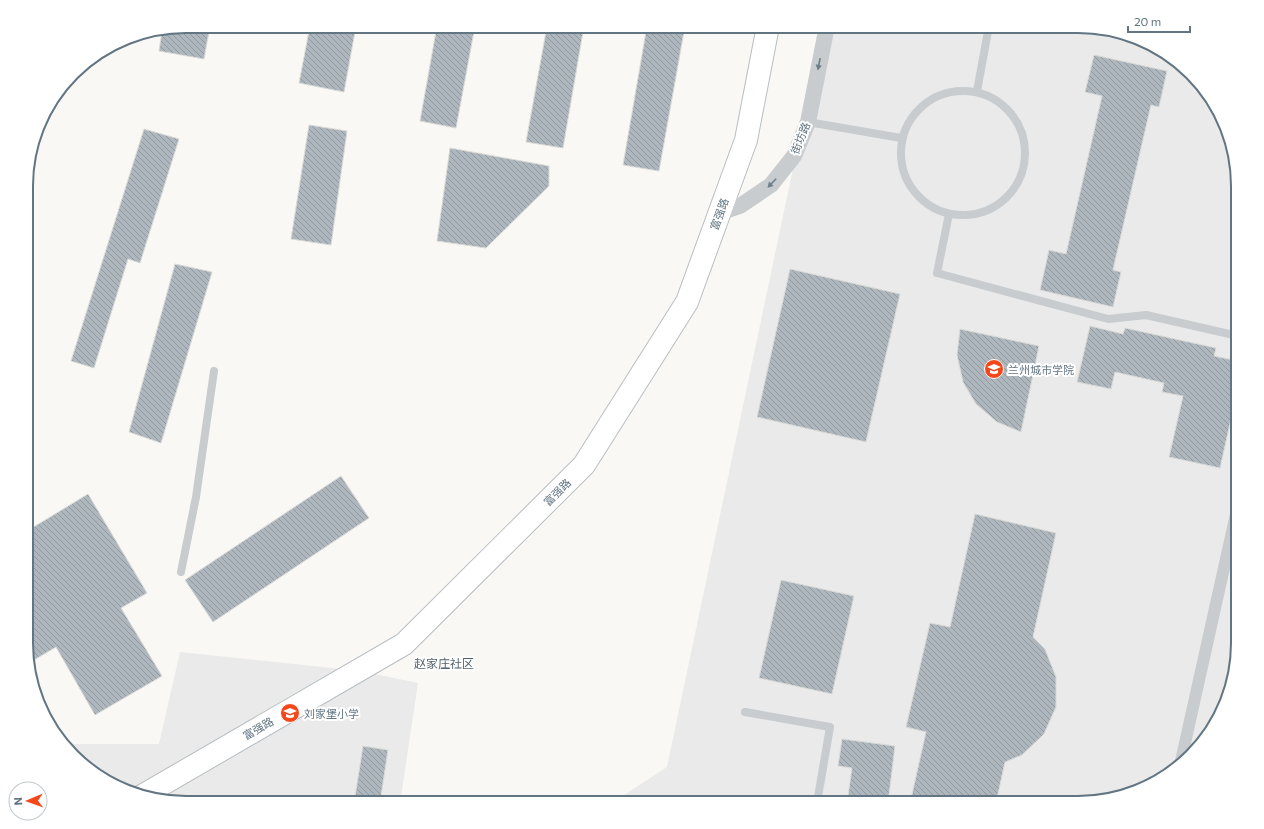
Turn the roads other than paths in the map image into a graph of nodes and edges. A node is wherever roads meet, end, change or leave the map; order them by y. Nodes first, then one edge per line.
1 (767, 33) edge
2 (826, 33) edge
3 (988, 33) edge
4 (977, 91) junction
5 (808, 122) junction
6 (901, 138) junction
7 (719, 213) junction
8 (949, 214) junction
9 (1231, 334) edge
10 (214, 371) dead end
11 (1231, 537) edge
12 (181, 572) dead end
13 (745, 712) dead end
14 (1182, 755) edge
15 (149, 792) edge
16 (818, 796) edge

1 - 7 main road, 富强路
2 -> 5 street, 街坊路
3 - 4 lane
4 - 6 lane
4 - 8 lane
5 - 6 lane
5 -> 7 street, 街坊路
6 - 8 lane
7 - 15 main road, 富强路
8 - 9 lane
10 - 12 lane
11 - 14 street
13 - 16 lane

